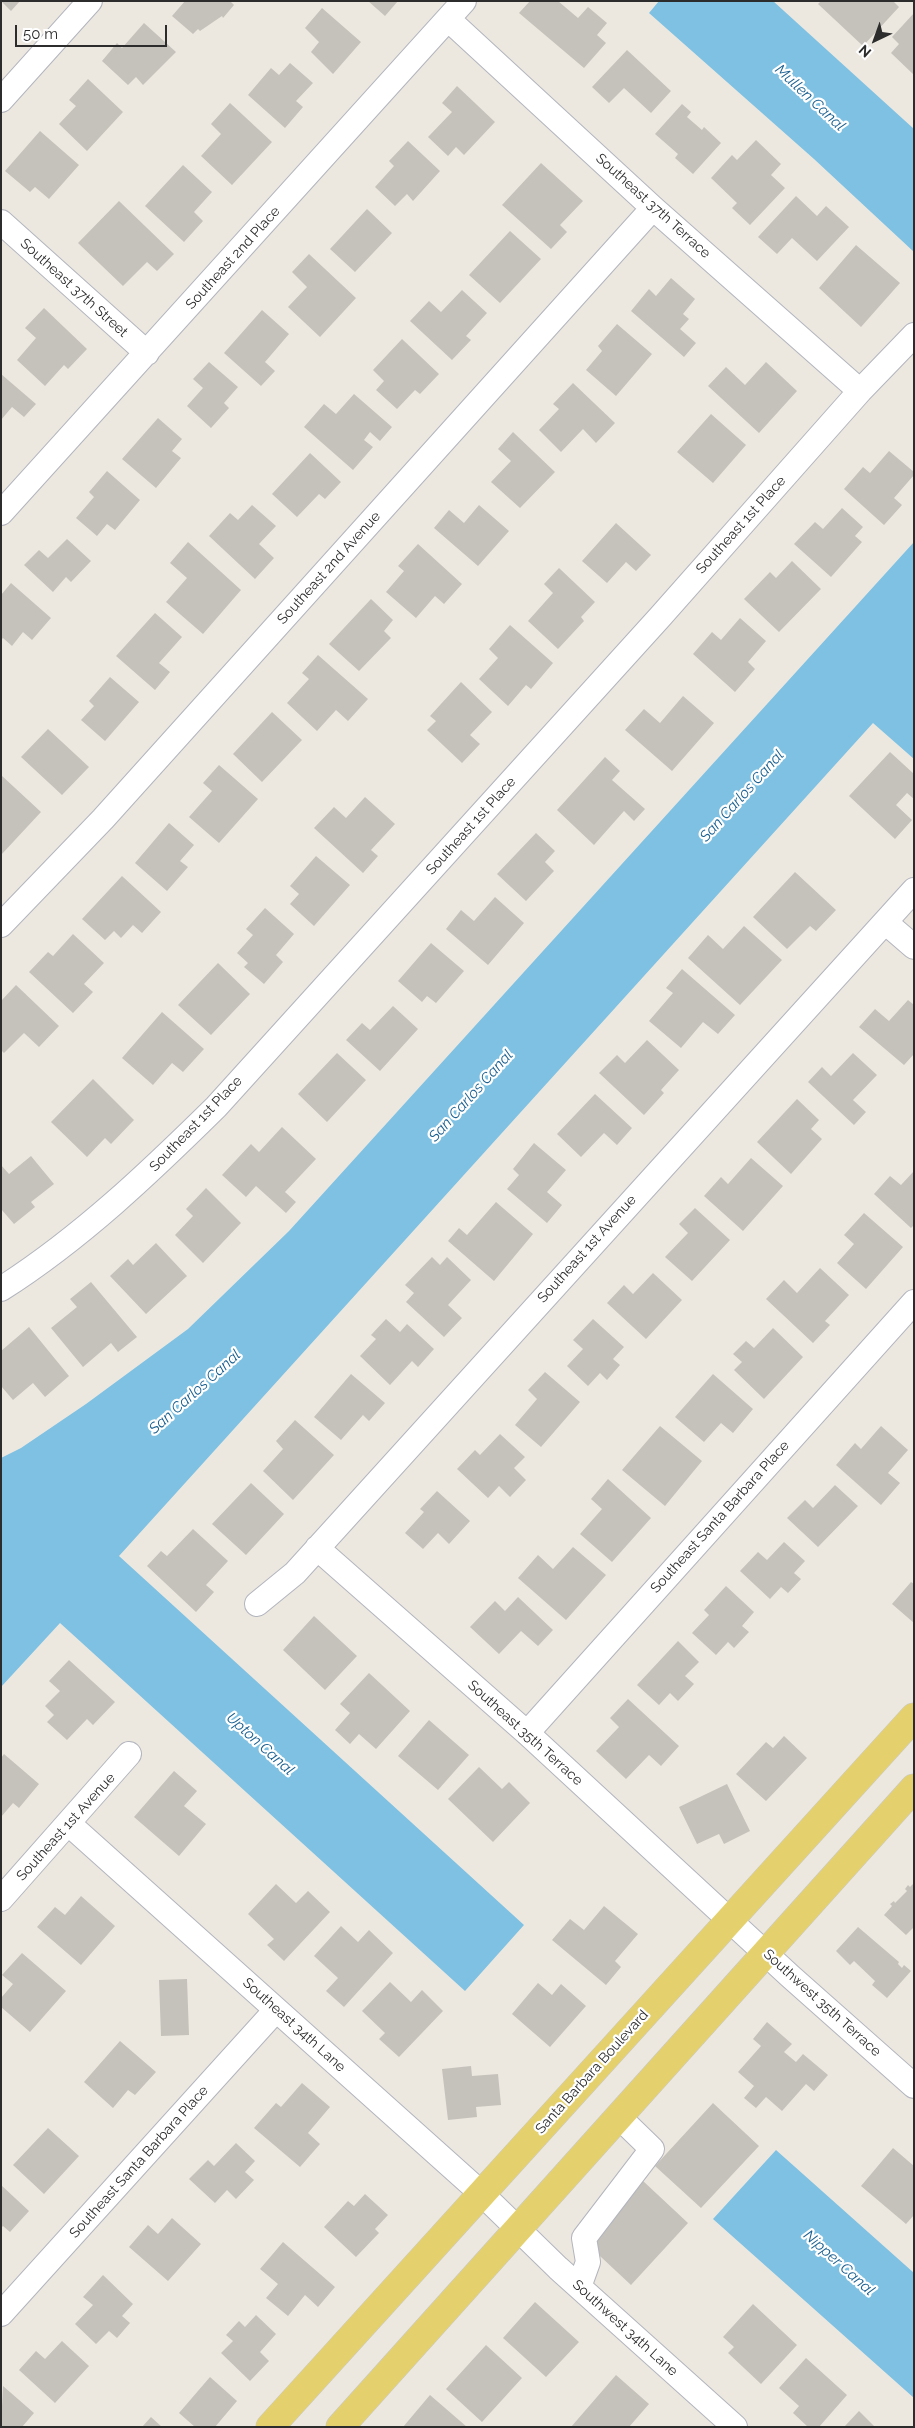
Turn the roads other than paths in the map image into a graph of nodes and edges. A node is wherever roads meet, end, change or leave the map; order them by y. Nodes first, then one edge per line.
1 (90, 1) edge
2 (464, 1) edge
3 (448, 19) junction
4 (1, 100) edge
5 (653, 208) junction
6 (1, 222) edge
7 (914, 335) edge
8 (147, 353) junction
9 (860, 391) junction
10 (1, 514) edge
11 (914, 890) edge
12 (885, 922) junction
13 (1, 925) edge
14 (914, 948) edge
15 (1, 1289) edge
16 (914, 1302) edge
17 (317, 1548) junction
18 (257, 1604) dead end
19 (914, 1718) edge
20 (527, 1733) junction
21 (130, 1754) dead end
22 (914, 1788) edge
23 (70, 1824) junction
24 (1, 1899) edge
25 (730, 1920) junction
26 (765, 1952) junction
27 (276, 2010) junction
28 (914, 2086) edge
29 (618, 2116) junction
30 (481, 2194) junction
31 (518, 2228) junction
32 (578, 2286) junction
33 (1, 2314) edge
34 (734, 2426) edge
35 (270, 2427) edge
36 (340, 2427) edge

1 - 4 street
2 - 3 street, Southeast 2nd Place
3 - 5 street, Southeast 37th Terrace
3 - 8 street, Southeast 2nd Place
5 - 9 street, Southeast 37th Terrace
5 - 13 street, Southeast 2nd Avenue
6 - 8 street, Southeast 37th Street
7 - 9 street, Southeast 1st Place
8 - 10 street, Southeast 2nd Place
9 - 15 street, Southeast 1st Place
11 - 12 street, Southeast 1st Avenue
12 - 14 street
12 - 17 street, Southeast 1st Avenue
16 - 20 street, Southeast Santa Barbara Place
17 - 18 street, Southeast 1st Avenue
17 - 20 street, Southeast 35th Terrace
19 - 25 main road, Santa Barbara Boulevard
20 - 25 street, Southeast 35th Terrace
21 - 23 street, Southeast 1st Avenue
22 - 26 main road
23 - 24 street, Southeast 1st Avenue
23 - 27 street, Southeast 34th Lane
25 - 26 street, Southwest 35th Terrace
25 - 30 main road, Santa Barbara Boulevard
26 - 28 street, Southwest 35th Terrace
26 - 29 main road
27 - 30 street, Southeast 34th Lane
27 - 33 street, Southeast Santa Barbara Place
29 - 31 main road
29 - 32 street
30 - 31 street, Southeast 34th Lane
30 - 35 main road, Santa Barbara Boulevard
31 - 32 street, Southwest 34th Lane
31 - 36 main road
32 - 34 street, Southwest 34th Lane

